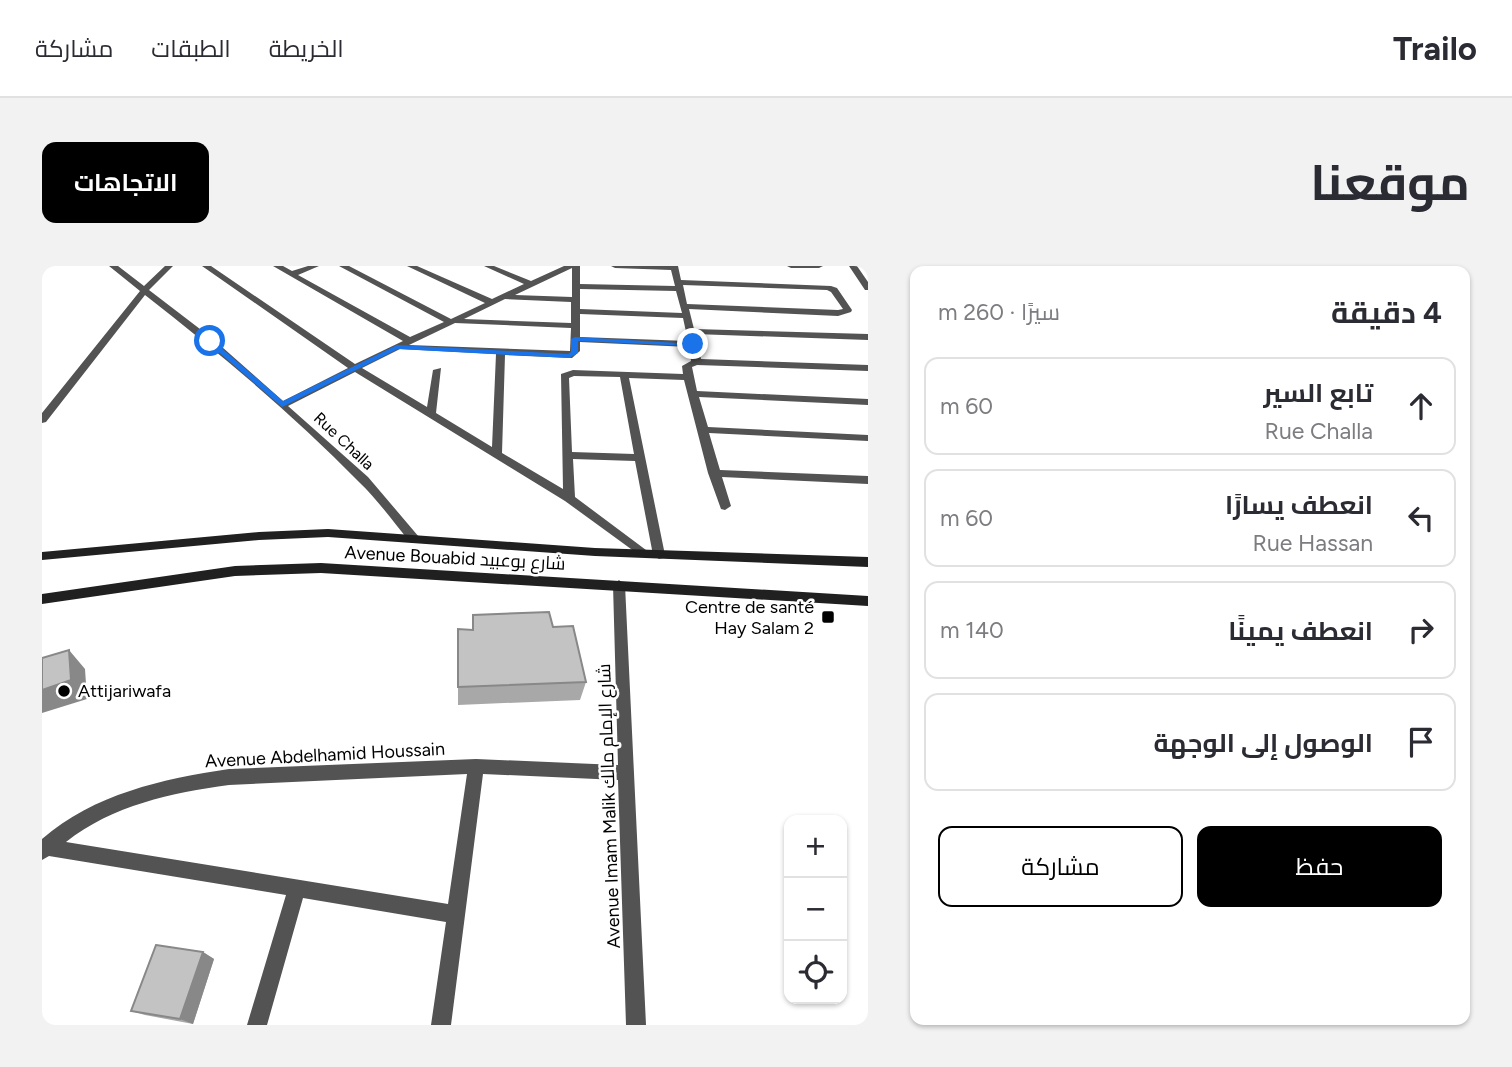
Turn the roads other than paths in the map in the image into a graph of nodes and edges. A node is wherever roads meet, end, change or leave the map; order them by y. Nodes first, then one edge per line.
1 (114, 266) edge
2 (169, 266) edge
3 (206, 266) edge
4 (277, 266) edge
5 (315, 266) edge
6 (343, 266) edge
7 (411, 266) edge
8 (488, 266) edge
9 (576, 266) edge
10 (615, 266) edge
11 (634, 266) edge
12 (791, 266) edge
13 (819, 266) edge
14 (853, 266) edge
15 (564, 267) edge
16 (675, 267) edge
17 (292, 274) junction
18 (530, 284) junction
19 (575, 286) junction
20 (680, 286) junction
21 (868, 288) edge
22 (144, 291) junction
23 (505, 297) junction
24 (575, 300) junction
25 (493, 303) junction
26 (575, 311) junction
27 (685, 311) junction
28 (452, 321) junction
29 (575, 326) junction
30 (690, 331) junction
31 (865, 337) edge
32 (575, 339) junction
33 (410, 341) junction
34 (693, 344) junction
35 (397, 347) junction
36 (868, 348) edge
37 (501, 353) junction
38 (696, 362) junction
39 (868, 368) edge
40 (357, 369) junction
41 (438, 370) dead end
42 (624, 375) junction
43 (688, 377) junction
44 (692, 394) junction
45 (868, 402) edge
46 (282, 405) junction
47 (431, 414) junction
48 (42, 420) edge
49 (702, 430) junction
50 (868, 438) edge
51 (568, 455) junction
52 (497, 456) junction
53 (640, 458) junction
54 (714, 473) junction
55 (868, 480) edge
56 (569, 498) junction
57 (725, 506) dead end
58 (415, 540) junction
59 (642, 553) junction
60 (659, 555) junction
61 (42, 556) edge
62 (868, 562) edge
63 (619, 585) junction
64 (42, 599) edge
65 (868, 601) edge
66 (476, 766) junction
67 (627, 773) junction
68 (44, 849) edge
69 (297, 889) junction
70 (455, 914) junction
71 (257, 1025) edge
72 (441, 1025) edge
73 (636, 1025) edge

1 - 22 street, Rue Challa
2 - 22 street
3 - 40 street
4 - 17 street
5 - 17 street
6 - 28 street
7 - 25 street
8 - 18 street
9 - 19 street
10 - 11 street
11 - 16 street
12 - 13 street
14 - 21 street
15 - 18 street
16 - 20 street
17 - 33 street
18 - 23 street
19 - 20 street
19 - 24 street
20 - 27 street
20 - 27 street
22 - 46 street, Rue Challa
22 - 48 street
23 - 24 street
23 - 25 street
24 - 26 street
25 - 28 street
26 - 27 street
26 - 29 street
27 - 30 street
28 - 29 street
28 - 33 street
29 - 32 street
30 - 31 street
30 - 34 street
31 - 36 street
32 - 34 street
32 - 37 street
33 - 35 street
34 - 38 street
35 - 37 street
35 - 40 street
37 - 52 street
38 - 39 street
38 - 43 street
40 - 46 street
40 - 47 street
41 - 47 street
42 - 43 street
42 - 51 street
42 - 53 street
43 - 44 street
44 - 45 street
44 - 49 street
46 - 58 street, Rue Challa
47 - 52 street
49 - 50 street
49 - 54 street
51 - 53 street
51 - 56 street
52 - 56 street
53 - 60 street
54 - 55 street
54 - 57 street
56 - 59 street
58 - 59 street, Avenue Bouabid شارع بوعبيد
58 - 61 street, Avenue Bouabid شارع بوعبيد
59 - 60 street, Avenue Bouabid شارع بوعبيد
60 - 62 street, Avenue Bouabid شارع بوعبيد
63 - 64 street, Avenue Bouabid شارع بوعبيد
63 - 65 street, Avenue Bouabid شارع بوعبيد
63 - 67 street, Avenue Imam Malik شارع الإمام مالك
66 - 67 street, Avenue Abdelhamid Houssain
66 - 68 street, Avenue Abdelhamid Houssain
66 - 70 street
67 - 73 street, Avenue Imam Malik شارع الإمام مالك
68 - 69 street
69 - 70 street
69 - 71 street
70 - 72 street

